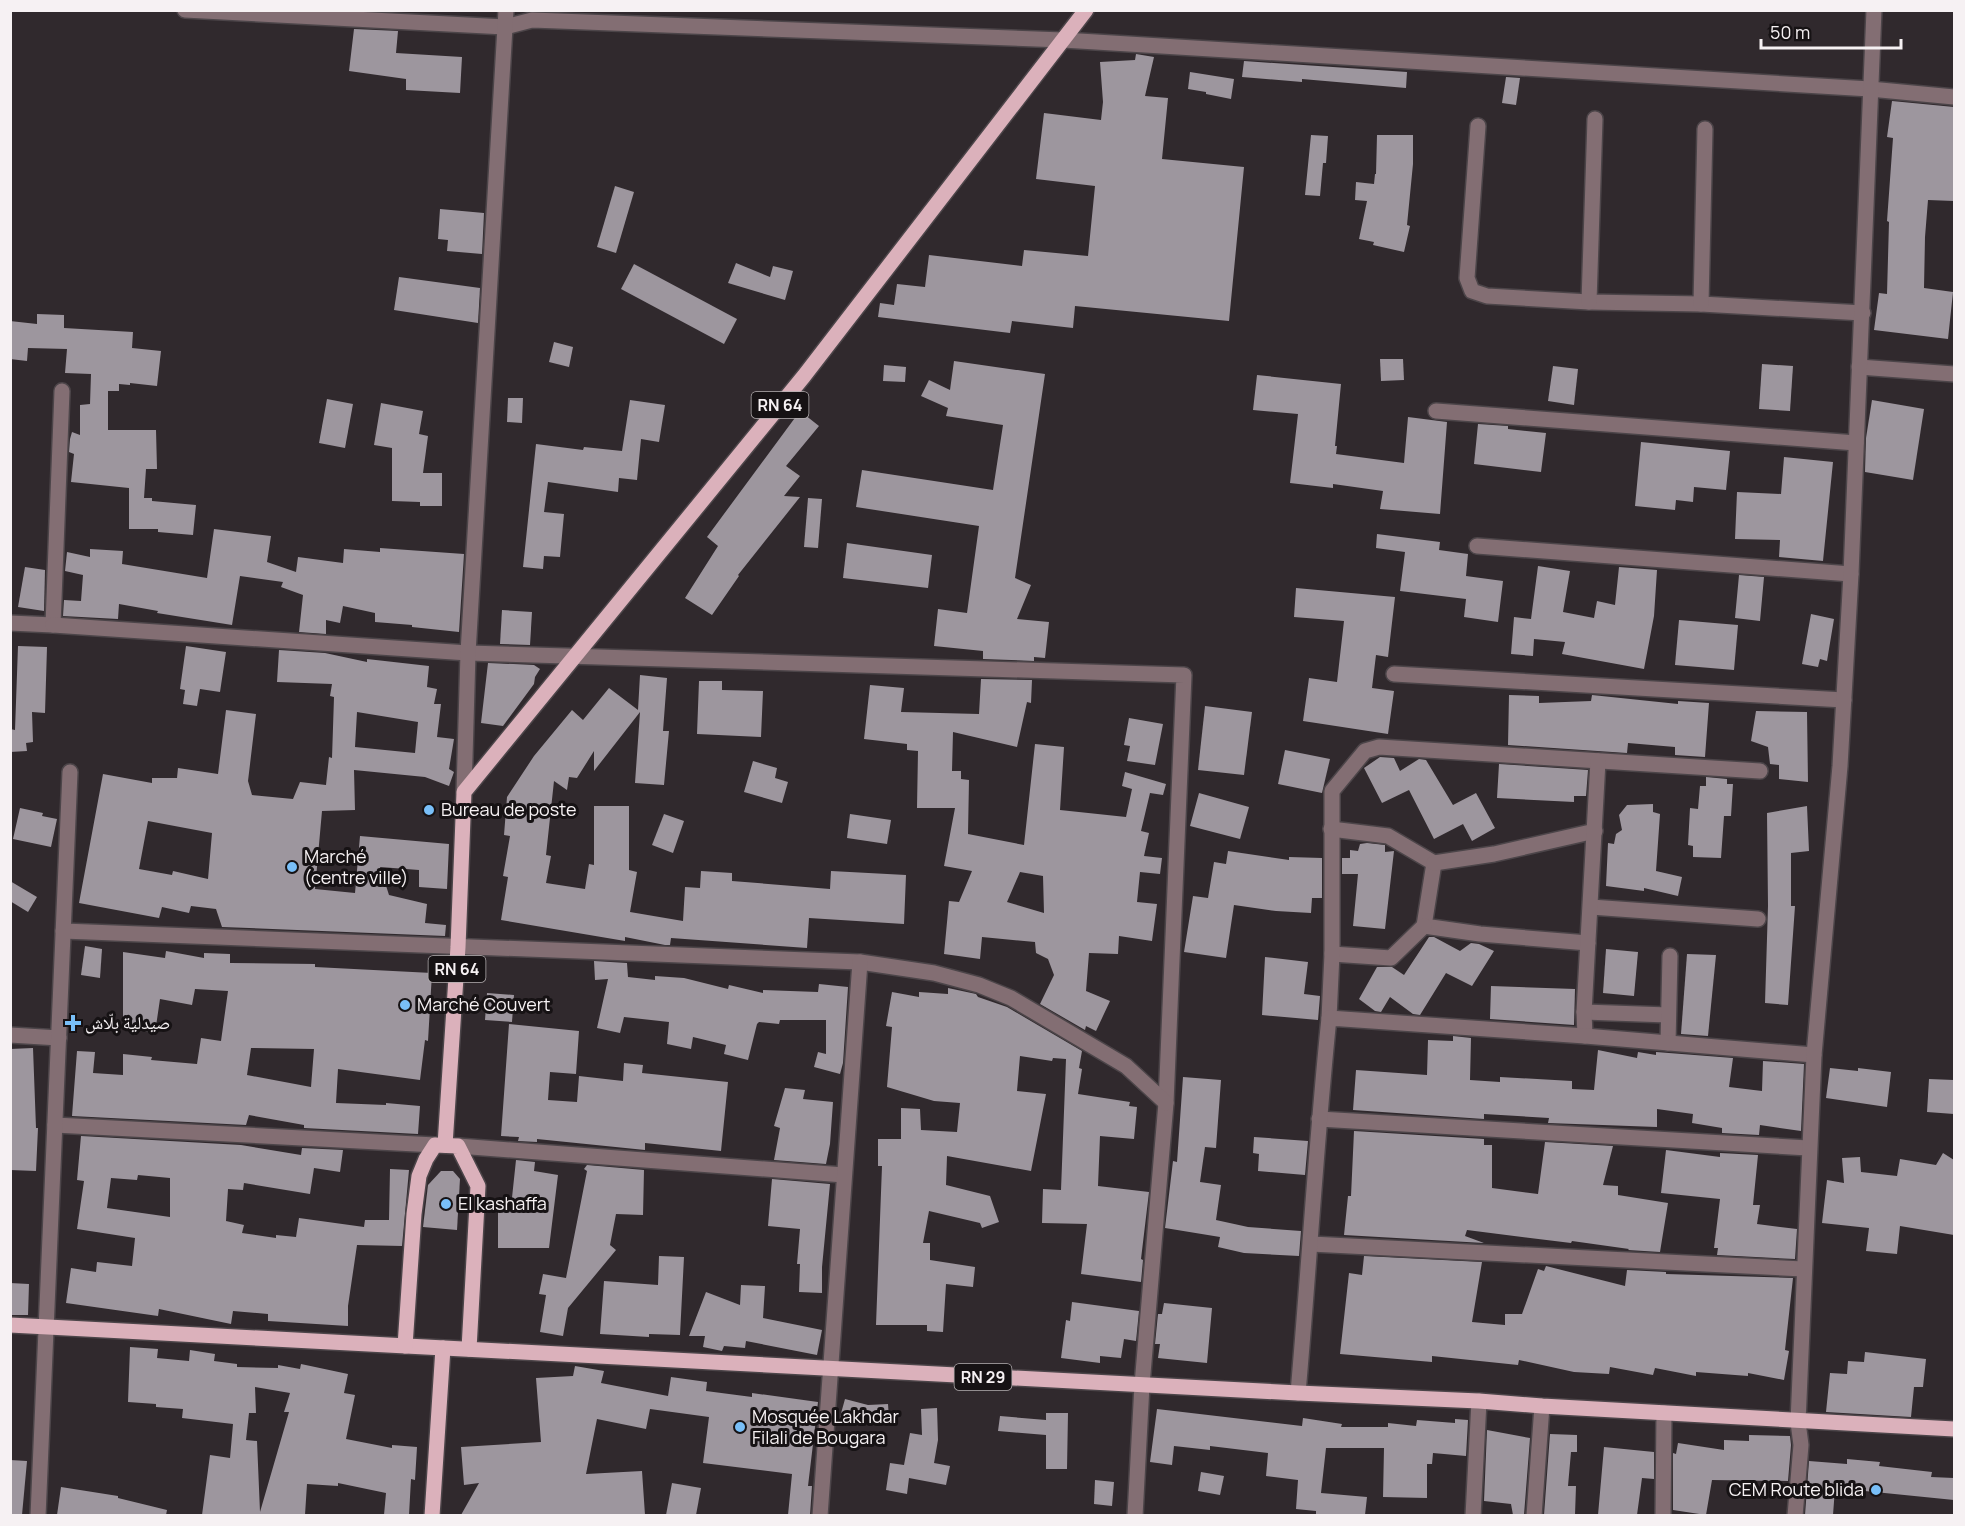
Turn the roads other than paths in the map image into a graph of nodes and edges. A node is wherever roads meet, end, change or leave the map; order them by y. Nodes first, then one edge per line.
1 (185, 10) edge
2 (506, 10) edge
3 (1086, 10) edge
4 (1874, 10) edge
5 (505, 27) junction
6 (1063, 40) junction
7 (1870, 89) junction
8 (1954, 98) edge
9 (1595, 119) dead end
10 (1478, 126) dead end
11 (1705, 129) dead end
12 (1589, 302) junction
13 (1701, 304) junction
14 (1863, 313) junction
15 (1859, 367) junction
16 (1954, 374) edge
17 (62, 391) dead end
18 (1436, 411) dead end
19 (1856, 443) junction
20 (1477, 546) dead end
21 (1851, 574) junction
22 (10, 623) edge
23 (53, 625) junction
24 (468, 653) junction
25 (573, 658) junction
26 (1394, 674) dead end
27 (1844, 700) junction
28 (1598, 761) junction
29 (1760, 771) dead end
30 (70, 772) dead end
31 (464, 792) junction
32 (1331, 829) junction
33 (1595, 831) junction
34 (1434, 863) junction
35 (1591, 907) junction
36 (1758, 919) dead end
37 (1424, 926) junction
38 (63, 931) junction
39 (1588, 943) junction
40 (458, 947) junction
41 (1332, 954) junction
42 (1670, 956) dead end
43 (860, 962) junction
44 (1584, 1012) junction
45 (1668, 1016) junction
46 (1329, 1018) junction
47 (10, 1035) edge
48 (1585, 1036) junction
49 (59, 1038) junction
50 (1668, 1043) junction
51 (1814, 1055) junction
52 (1166, 1103) junction
53 (1318, 1119) junction
54 (55, 1125) junction
55 (446, 1145) junction
56 (1808, 1148) junction
57 (844, 1175) junction
58 (1311, 1244) junction
59 (1803, 1269) junction
60 (46, 1326) junction
61 (14, 1328) edge
62 (405, 1346) junction
63 (443, 1348) junction
64 (469, 1349) junction
65 (830, 1368) junction
66 (1142, 1385) junction
67 (1298, 1393) junction
68 (1479, 1401) junction
69 (1542, 1406) junction
70 (1665, 1413) junction
71 (1798, 1422) junction
72 (1954, 1429) edge
73 (38, 1515) edge
74 (432, 1515) edge
75 (820, 1515) edge
76 (1135, 1515) edge
77 (1473, 1515) edge
78 (1534, 1515) edge
79 (1663, 1515) edge
80 (1795, 1515) edge

1 - 5 street
2 - 5 street
3 - 6 main road, RN 64
4 - 7 street
5 - 6 street
5 - 24 street
6 - 7 street
6 - 25 main road, RN 64
7 - 8 street
7 - 14 street
9 - 12 street
10 - 12 street
11 - 13 street
12 - 13 street
13 - 14 street
14 - 15 street
15 - 16 street
15 - 19 street
17 - 23 street
18 - 19 street
19 - 21 street
20 - 21 street
21 - 27 street
22 - 23 street
23 - 24 street
24 - 25 street
24 - 31 street
25 - 31 main road, RN 64
25 - 52 street
26 - 27 street
27 - 51 street
28 - 29 street
28 - 32 street
28 - 33 street
30 - 38 street
31 - 40 main road, RN 64
32 - 34 street
32 - 41 street
33 - 34 street
33 - 35 street
34 - 37 street
35 - 36 street
35 - 39 street
37 - 39 street
37 - 41 street
38 - 40 street
38 - 49 street
39 - 44 street
40 - 43 street
40 - 55 main road, RN 64
41 - 46 street
42 - 45 street
43 - 52 street
43 - 57 street
44 - 45 street
44 - 48 street
45 - 50 street
46 - 48 street
46 - 53 street
47 - 49 street
48 - 50 street
49 - 54 street
50 - 51 street
51 - 56 street
52 - 66 street
53 - 56 street
53 - 58 street
54 - 55 street
54 - 60 street
55 - 57 street
55 - 62 main road, RN 64
55 - 64 main road
56 - 59 street
57 - 65 street
58 - 59 street
58 - 67 street
59 - 71 street
60 - 61 main road, RN 29
60 - 62 main road, RN 29
60 - 73 street
62 - 63 main road, RN 29
63 - 64 main road, RN 29
63 - 74 main road
64 - 65 main road, RN 29
65 - 66 main road, RN 29
65 - 75 street
66 - 67 main road, RN 29
66 - 76 street
67 - 68 main road, RN 29
68 - 69 main road, RN 29
68 - 77 street
69 - 70 main road, RN 29
69 - 78 street
70 - 71 main road, RN 29
70 - 79 street
71 - 72 main road, RN 29
71 - 80 street

